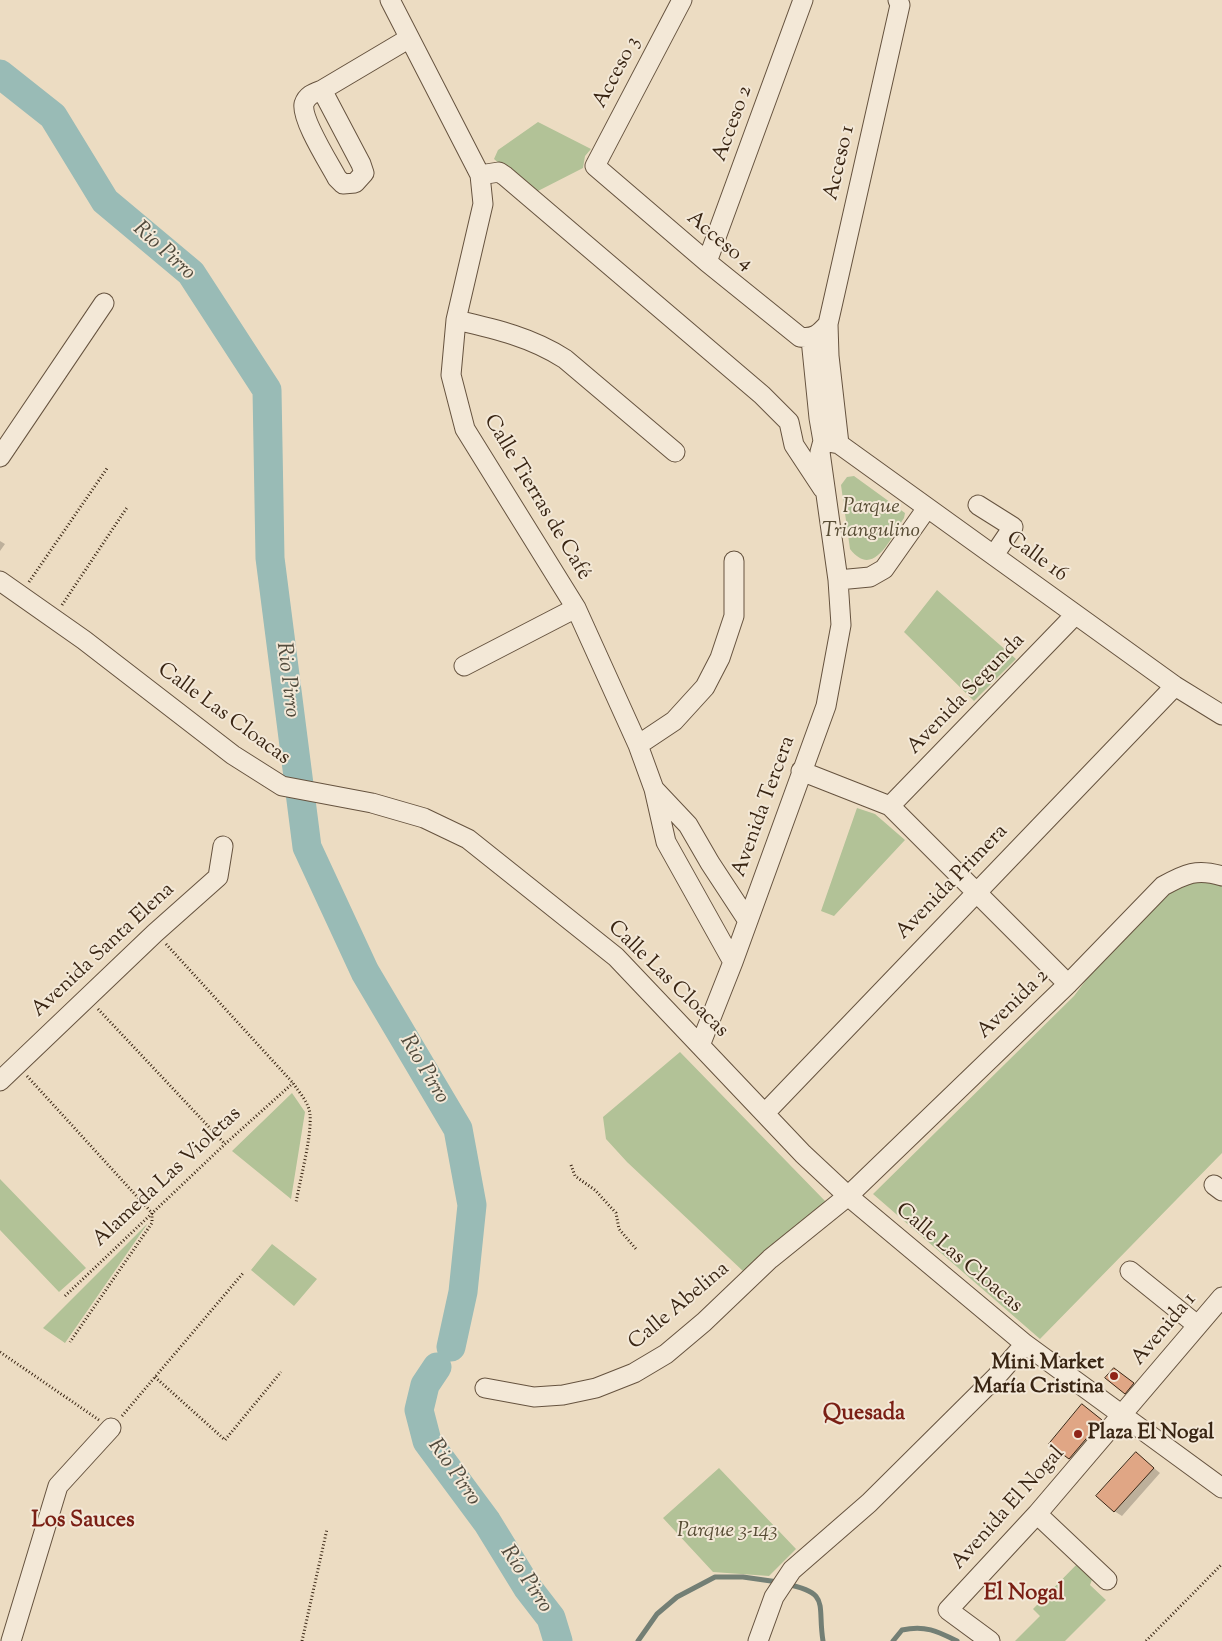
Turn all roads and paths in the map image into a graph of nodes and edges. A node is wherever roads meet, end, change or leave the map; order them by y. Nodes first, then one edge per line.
1 (390, 0) edge
2 (682, 0) edge
3 (802, 0) edge
4 (898, 0) edge
5 (408, 39) junction
6 (322, 90) dead end
7 (594, 166) joint
8 (480, 175) junction
9 (707, 262) junction
10 (104, 303) dead end
11 (456, 320) junction
12 (819, 332) junction
13 (789, 422) junction
14 (831, 442) junction
15 (675, 452) dead end
16 (0, 457) edge
17 (108, 468) dead end
18 (826, 494) junction
19 (978, 505) dead end
20 (128, 506) dead end
21 (927, 508) junction
22 (994, 555) junction
23 (734, 561) dead end
24 (838, 580) junction
25 (0, 581) edge
26 (20, 594) junction
27 (576, 608) junction
28 (1075, 615) junction
29 (54, 618) junction
30 (464, 666) dead end
31 (1176, 686) junction
32 (1222, 715) edge
33 (638, 744) junction
34 (801, 771) junction
35 (654, 789) junction
36 (890, 806) junction
37 (223, 846) dead end
38 (1221, 875) edge
39 (975, 892) junction
40 (748, 921) junction
41 (155, 933) junction
42 (733, 962) junction
43 (1068, 984) junction
44 (87, 998) junction
45 (701, 1043) junction
46 (16, 1065) junction
47 (0, 1081) edge
48 (293, 1083) junction
49 (765, 1113) junction
50 (225, 1144) junction
51 (571, 1165) dead end
52 (848, 1196) junction
53 (296, 1204) dead end
54 (152, 1213) junction
55 (636, 1249) dead end
56 (1130, 1271) dead end
57 (244, 1272) dead end
58 (65, 1296) dead end
59 (1222, 1297) edge
60 (1197, 1325) junction
61 (70, 1342) dead end
62 (1025, 1344) junction
63 (0, 1352) edge
64 (281, 1372) dead end
65 (155, 1377) junction
66 (485, 1388) dead end
67 (1123, 1416) junction
68 (111, 1428) junction
69 (1221, 1485) edge
70 (1037, 1514) junction
71 (327, 1529) dead end
72 (1222, 1564) edge
73 (1107, 1580) dead end
74 (11, 1641) edge
75 (302, 1641) edge
76 (758, 1641) edge
77 (990, 1641) edge
78 (1146, 1641) edge

1 - 5 street, Calle Tierras de Café
2 - 7 street, Acceso 3
3 - 9 street, Acceso 2
4 - 12 street, Acceso 1
5 - 6 street
5 - 8 street, Calle Tierras de Café
7 - 9 street, Acceso 4
8 - 11 street, Calle Tierras de Café
8 - 13 street
9 - 12 street, Acceso 4
10 - 16 street
11 - 15 street
11 - 27 street, Calle Tierras de Café
12 - 14 street, Acceso 1
13 - 14 street, Calle 16
13 - 18 street
14 - 18 street, Avenida Tercera
14 - 21 street, Calle 16
17 - 26 path
18 - 24 street, Avenida Tercera
19 - 22 street
20 - 29 path
21 - 22 street, Calle 16
21 - 24 street
22 - 28 street, Calle 16
23 - 33 street
24 - 34 street, Avenida Tercera
25 - 26 street, Calle Las Cloacas
26 - 29 street, Calle Las Cloacas
27 - 30 street
27 - 33 street, Calle Tierras de Café
28 - 31 street, Calle 16
28 - 36 street, Avenida Segunda
29 - 45 street, Calle Las Cloacas
31 - 32 street, Calle 16
31 - 39 street, Avenida Primera
33 - 35 street, Calle Tierras de Café
34 - 36 street
34 - 40 street, Avenida Tercera
35 - 40 street, Calle Tierras de Café
35 - 42 street, Calle Tierras de Café
36 - 39 street
37 - 41 street, Avenida Santa Elena
38 - 43 street, Avenida 2
39 - 43 street
39 - 49 street, Avenida Primera
40 - 42 street, Avenida Tercera
41 - 44 street, Avenida Santa Elena
41 - 48 path
42 - 45 street, Avenida Tercera
43 - 52 street, Avenida 2
44 - 46 street, Avenida Santa Elena
44 - 50 path
45 - 49 street, Calle Las Cloacas
46 - 47 street, Avenida Santa Elena
46 - 54 path
48 - 50 path, Alameda Las Violetas
48 - 53 path
49 - 52 street, Calle Las Cloacas
50 - 54 path, Alameda Las Violetas
51 - 55 path
52 - 62 street, Calle Las Cloacas
52 - 66 street, Calle Abelina
54 - 58 path, Alameda Las Violetas
54 - 61 path
56 - 60 street
57 - 65 path
59 - 60 street, Avenida 1
60 - 67 street, Avenida 1
62 - 67 street, Calle Las Cloacas
62 - 76 street
63 - 68 path
64 - 65 path
65 - 68 path
67 - 69 street, Calle Las Cloacas
67 - 70 street, Avenida El Nogal
68 - 74 street
70 - 73 street
70 - 77 street, Avenida El Nogal
71 - 75 path
72 - 78 path

